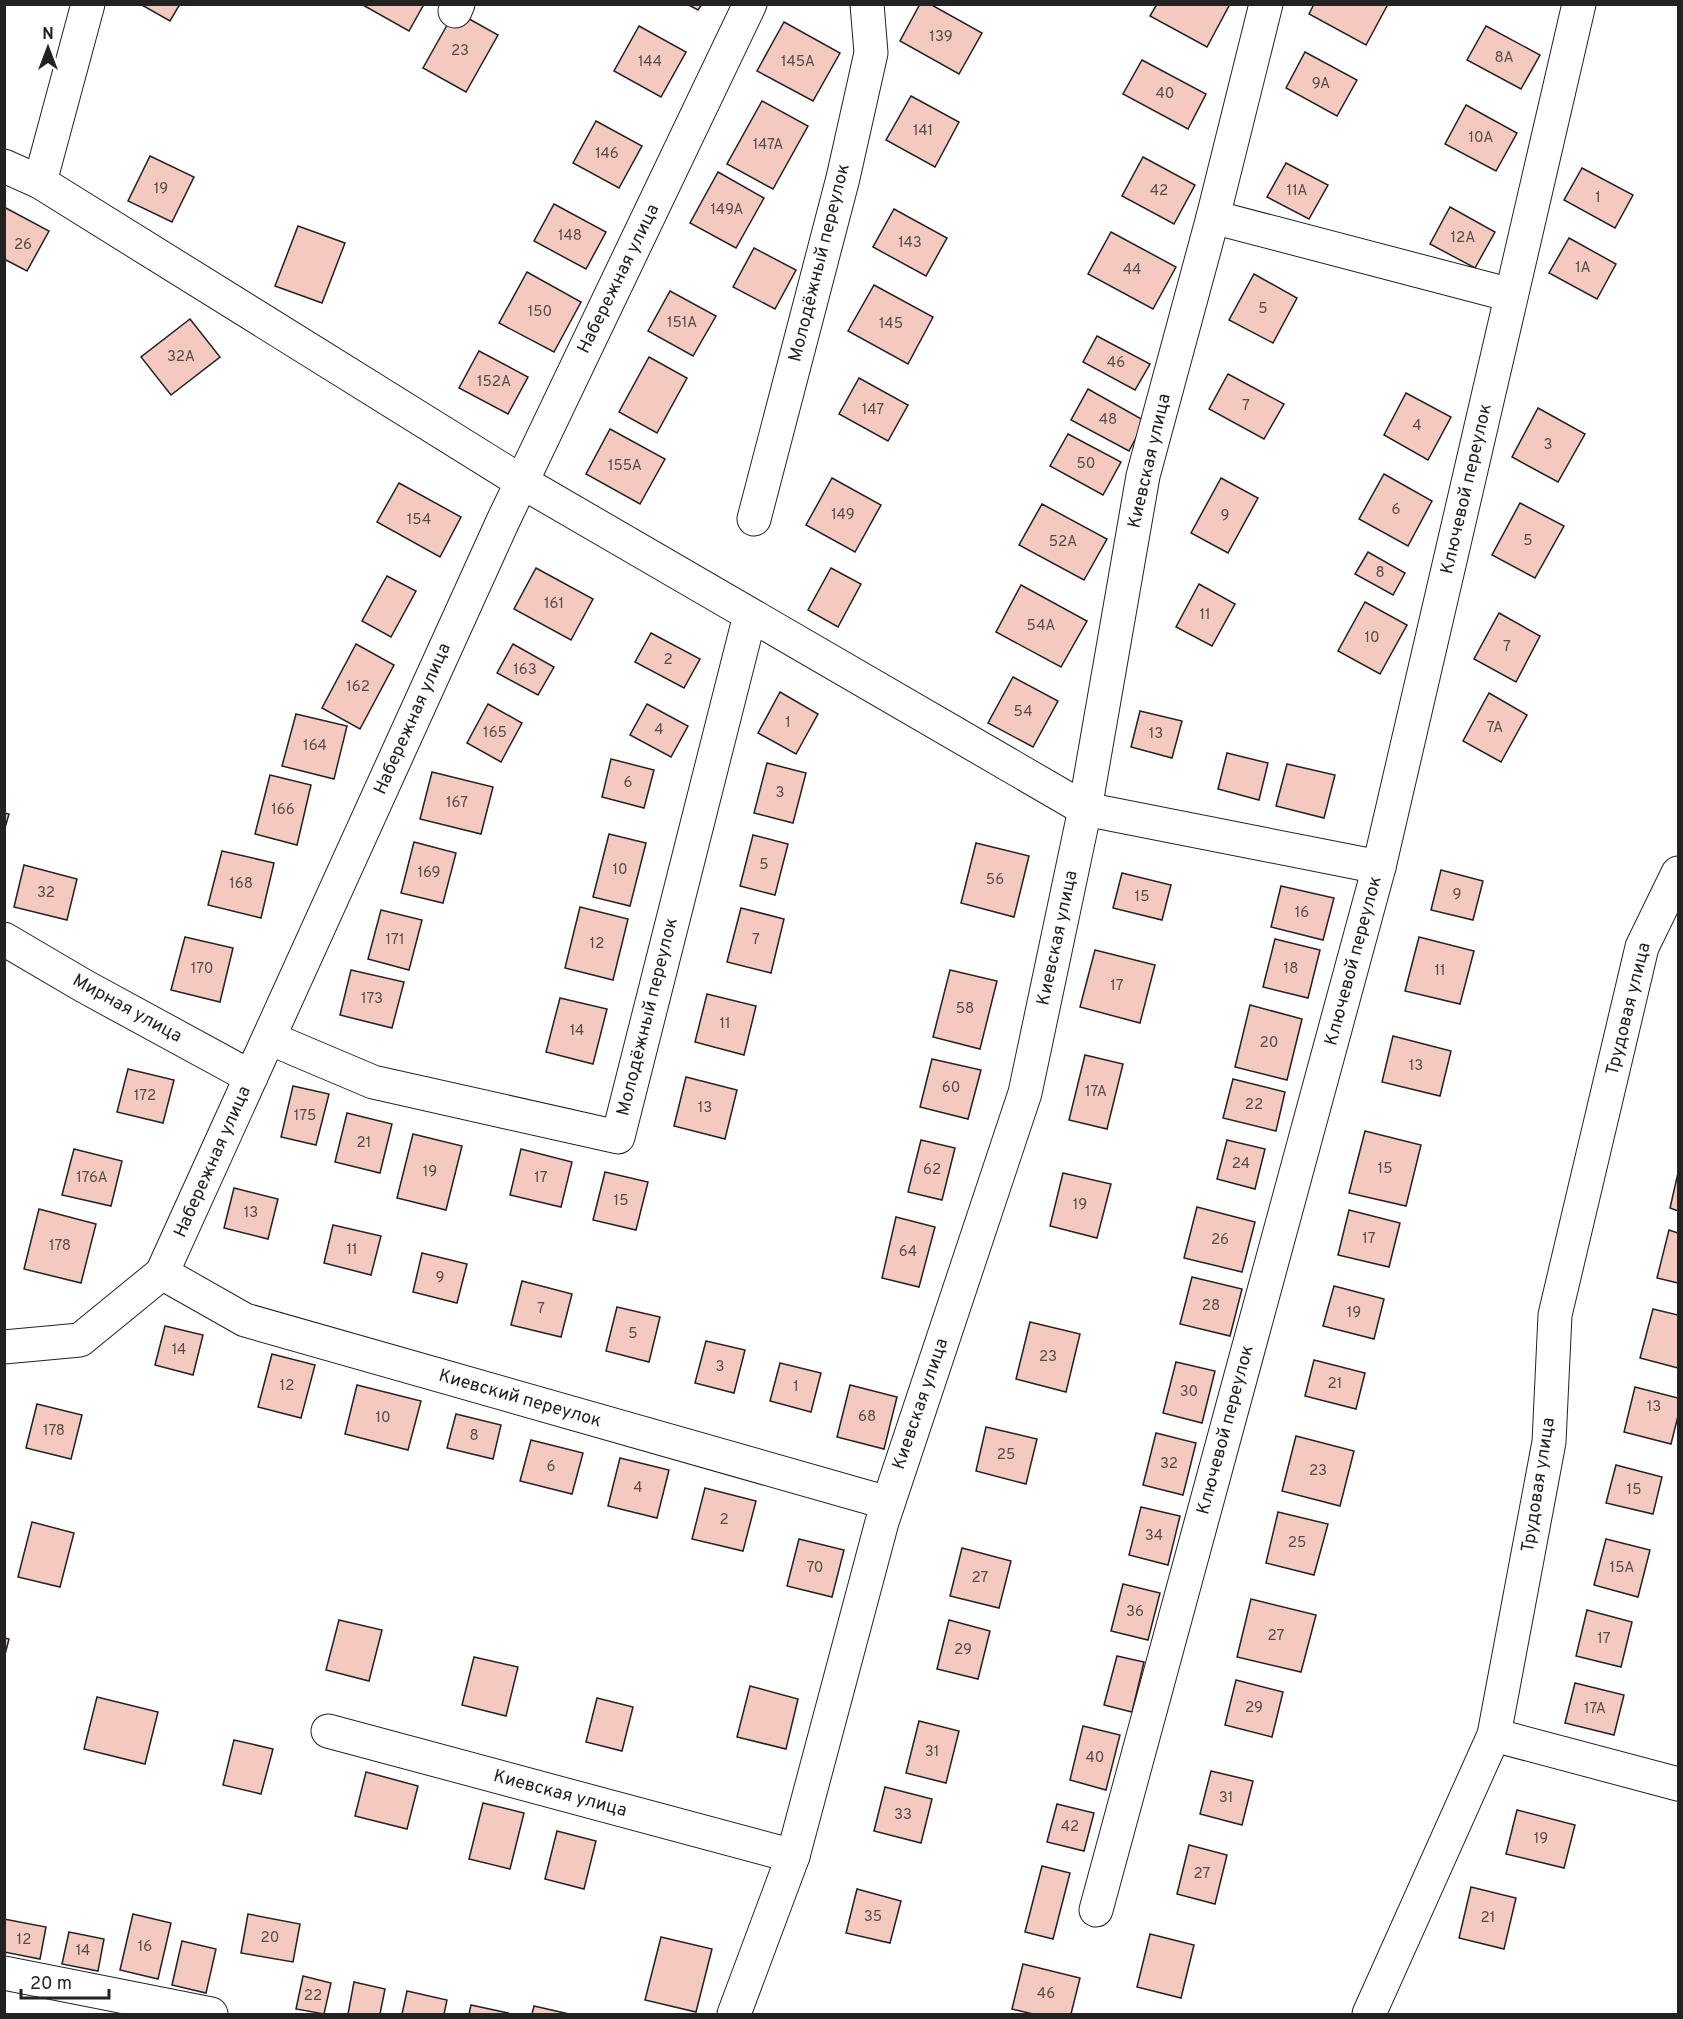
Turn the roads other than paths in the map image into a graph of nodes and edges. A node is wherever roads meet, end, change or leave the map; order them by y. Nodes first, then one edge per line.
1 (88, 4) edge
2 (750, 4) edge
3 (867, 4) edge
4 (1266, 4) edge
5 (1579, 4) edge
6 (4, 166) edge
7 (40, 182) junction
8 (1213, 217) junction
9 (1511, 295) junction
10 (522, 482) junction
11 (754, 519) dead end
12 (750, 615) junction
13 (1085, 809) junction
14 (1379, 867) junction
15 (1678, 873) edge
16 (4, 939) edge
17 (269, 1038) junction
18 (251, 1077) junction
19 (162, 1273) junction
20 (4, 1347) edge
21 (888, 1503) junction
22 (328, 1731) dead end
23 (1494, 1735) junction
24 (1678, 1784) edge
25 (793, 1857) junction
26 (1096, 1910) dead end
27 (4, 1973) edge
28 (212, 2014) edge
29 (734, 2014) edge
30 (1370, 2014) edge

1 - 7 street
2 - 10 street, Набережная улица
3 - 11 street, Молодёжный переулок
4 - 8 street, Киевская улица
5 - 9 street, Ключевой переулок
6 - 7 street
7 - 10 street
8 - 9 street
8 - 13 street, Киевская улица
9 - 14 street, Ключевой переулок
10 - 12 street
10 - 17 street, Набережная улица
12 - 13 street
12 - 17 street, Молодёжный переулок
13 - 14 street
13 - 21 street, Киевская улица
14 - 26 street, Ключевой переулок
15 - 23 street, Трудовая улица
16 - 18 street, Мирная улица
17 - 18 street, Набережная улица
18 - 19 street, Набережная улица
19 - 20 street, Набережная улица
19 - 21 street, Киевский переулок
21 - 25 street, Киевская улица
22 - 25 street, Киевская улица
23 - 24 street
23 - 30 street, Трудовая улица
25 - 29 street, Киевская улица
27 - 28 street

